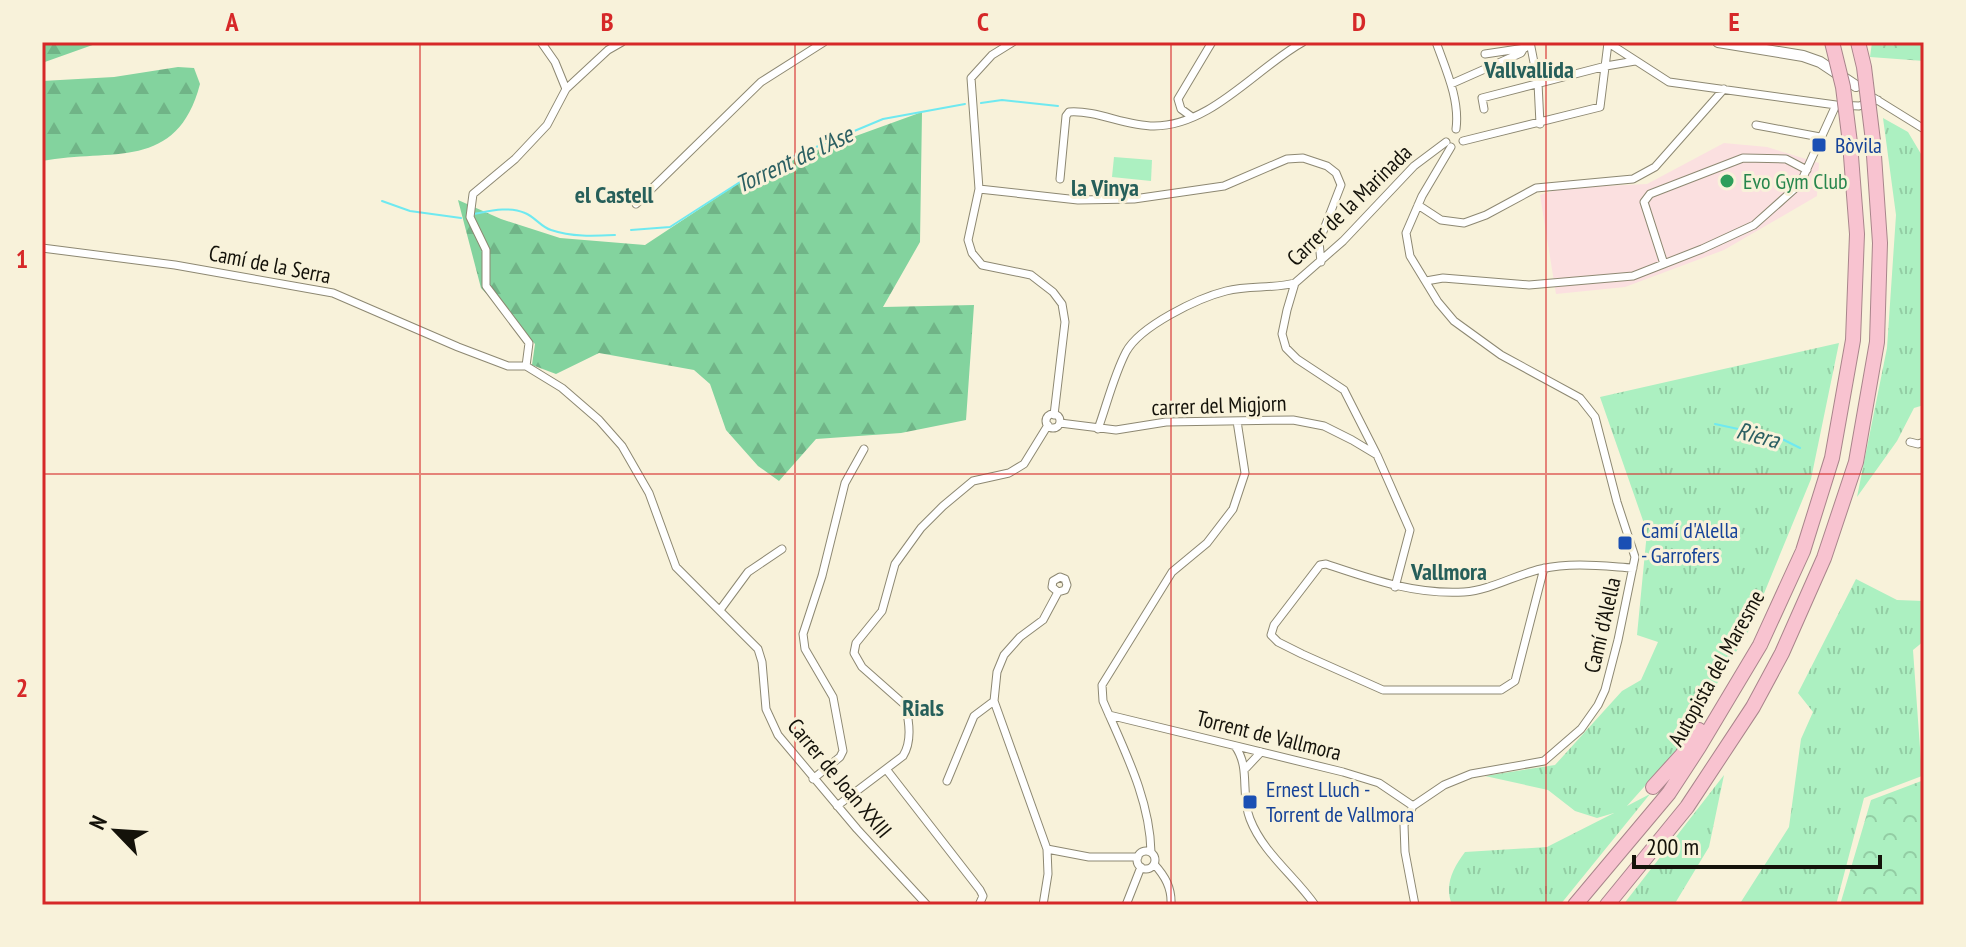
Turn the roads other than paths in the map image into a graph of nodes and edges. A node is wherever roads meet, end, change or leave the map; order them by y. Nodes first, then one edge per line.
1 (541, 42) edge
2 (622, 42) edge
3 (824, 42) edge
4 (1013, 42) edge
5 (1212, 42) edge
6 (1303, 42) edge
7 (1436, 42) edge
8 (1608, 42) edge
9 (1718, 42) edge
10 (1832, 42) edge
11 (1861, 42) edge
12 (1528, 46) edge
13 (1496, 52) junction
14 (1485, 54) dead end
15 (1635, 61) junction
16 (1496, 64) junction
17 (1606, 66) junction
18 (1538, 83) junction
19 (1451, 84) junction
20 (1856, 86) junction
21 (566, 89) junction
22 (1724, 89) junction
23 (1878, 100) junction
24 (1836, 105) junction
25 (1484, 109) dead end
26 (1192, 117) junction
27 (1540, 124) junction
28 (1756, 125) dead end
29 (1456, 129) junction
30 (1924, 129) edge
31 (1820, 137) junction
32 (1463, 141) junction
33 (1449, 144) junction
34 (1805, 173) junction
35 (1060, 179) dead end
36 (979, 189) junction
37 (636, 204) dead end
38 (1418, 205) junction
39 (42, 248) edge
40 (1321, 262) junction
41 (1664, 264) junction
42 (1426, 281) junction
43 (1295, 283) junction
44 (526, 366) junction
45 (1054, 415) junction
46 (1237, 421) junction
47 (1060, 423) junction
48 (1048, 425) junction
49 (1098, 429) junction
50 (1910, 442) dead end
51 (1924, 442) edge
52 (864, 449) dead end
53 (1377, 455) junction
54 (782, 549) dead end
55 (1544, 568) junction
56 (1633, 568) junction
57 (1395, 587) junction
58 (1058, 592) dead end
59 (720, 610) junction
60 (1760, 645) junction
61 (994, 701) junction
62 (1109, 715) junction
63 (1235, 746) junction
64 (1261, 752) junction
65 (1246, 768) junction
66 (886, 769) junction
67 (813, 779) junction
68 (947, 781) dead end
69 (1653, 787) dead end
70 (837, 806) junction
71 (1413, 806) junction
72 (1047, 849) junction
73 (1151, 852) junction
74 (1138, 857) junction
75 (1154, 864) junction
76 (1141, 867) junction
77 (927, 905) edge
78 (979, 905) edge
79 (1043, 905) edge
80 (1126, 905) edge
81 (1171, 905) edge
82 (1315, 905) edge
83 (1415, 905) edge
84 (1575, 905) edge
85 (1607, 905) edge

1 - 21 street
2 - 21 street
3 - 37 street
4 - 36 street
5 - 26 street
6 - 26 street
7 - 19 street
8 - 15 street
8 - 17 street
9 - 20 street
10 - 60 highway, Autopista del Maresme, bridge
11 - 20 street
11 - 85 highway, Autopista del Maresme, bridge
12 - 13 street
12 - 16 street
12 - 18 street
13 - 14 street
13 - 16 street
15 - 17 street
15 - 22 street
16 - 19 street
17 - 18 street
17 - 27 street
18 - 25 street
18 - 27 street
19 - 29 street
20 - 23 street
21 - 44 street
22 - 24 street
22 - 38 street
23 - 24 street
23 - 30 street
24 - 31 street
26 - 35 street
27 - 32 street
28 - 31 street
29 - 32 street
29 - 33 street
31 - 34 street
32 - 33 street
33 - 38 street, Camí d'Alella
33 - 40 street, Carrer de la Marinada
34 - 41 street
34 - 41 street
36 - 40 street
36 - 45 street
38 - 42 street, Camí d'Alella
39 - 44 street, Camí de la Serra
40 - 43 street, Carrer de la Marinada
41 - 42 street
42 - 56 street, Camí d'Alella
43 - 49 street
43 - 53 street, Carrer de la Marinada
44 - 59 street, Carrer de Joan XXIII
45 - 47 street
45 - 48 street
46 - 49 street, carrer del Migjorn
46 - 53 street, carrer del Migjorn
46 - 62 street
47 - 48 street
47 - 49 street, carrer del Migjorn
48 - 66 street
50 - 51 street
52 - 67 street
53 - 57 street
54 - 59 street
55 - 56 street
55 - 57 street
55 - 57 street
56 - 71 street, Camí d'Alella
58 - 61 street
59 - 67 street, Carrer de Joan XXIII
60 - 69 highway
60 - 84 highway, Autopista del Maresme
61 - 68 street
61 - 72 street
62 - 63 street, Torrent de Vallmora
62 - 73 street
63 - 64 street, Torrent de Vallmora
63 - 65 street
64 - 65 street
64 - 71 street, Torrent de Vallmora
65 - 82 street
66 - 70 street
66 - 78 street
67 - 70 street, Carrer de Joan XXIII
70 - 77 street, Carrer de Joan XXIII
71 - 83 street
72 - 74 street
72 - 79 street
73 - 74 street
73 - 75 street
74 - 76 street
75 - 76 street
75 - 81 street
76 - 80 street

